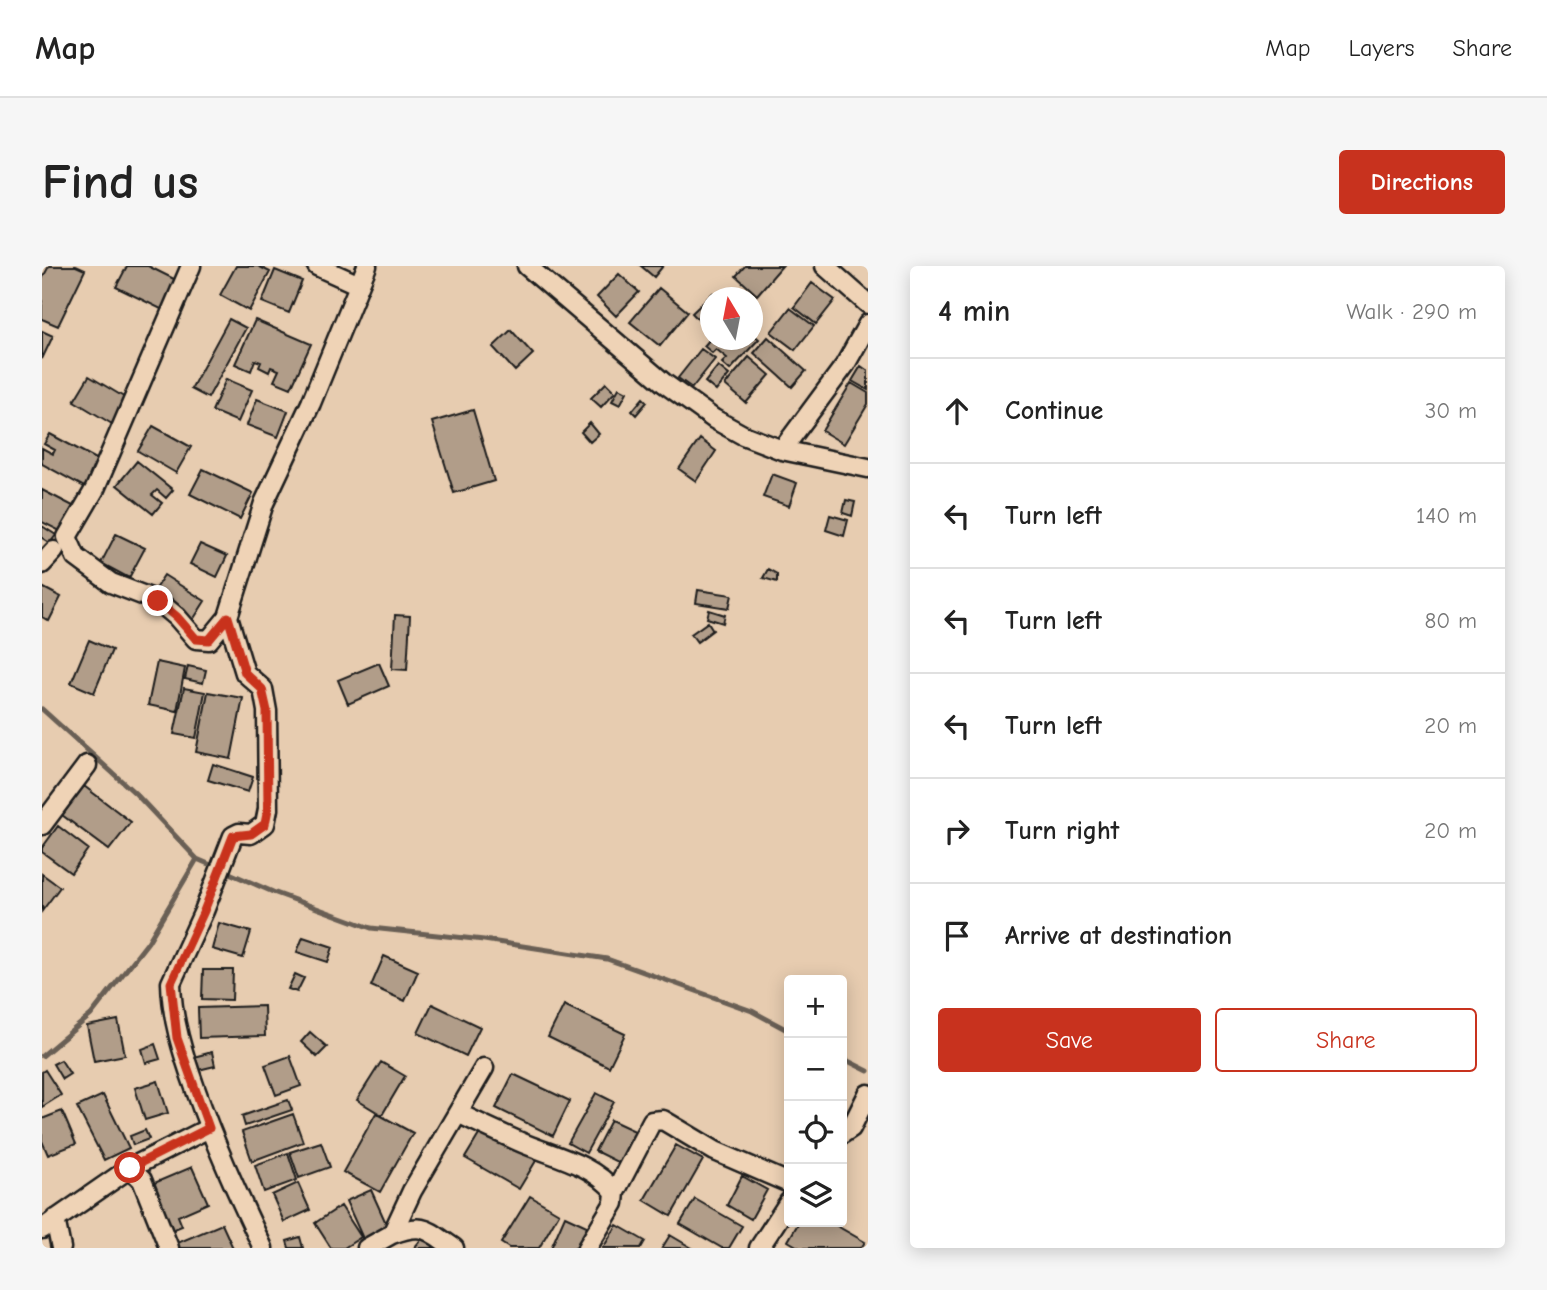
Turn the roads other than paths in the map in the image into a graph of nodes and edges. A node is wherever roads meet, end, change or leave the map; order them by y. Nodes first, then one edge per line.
1 (191, 266) edge
2 (317, 266) edge
3 (367, 266) edge
4 (527, 266) edge
5 (825, 266) edge
6 (359, 285) junction
7 (868, 304) edge
8 (868, 324) edge
9 (782, 450) junction
10 (868, 468) edge
11 (228, 617) junction
12 (87, 765) dead end
13 (42, 825) edge
14 (484, 1068) dead end
15 (868, 1094) edge
16 (458, 1113) junction
17 (209, 1128) junction
18 (847, 1131) edge
19 (130, 1168) junction
20 (784, 1181) edge
21 (412, 1191) junction
22 (615, 1192) junction
23 (784, 1210) edge
24 (49, 1224) edge
25 (427, 1230) junction
26 (391, 1234) junction
27 (61, 1248) edge
28 (169, 1248) edge
29 (263, 1248) edge
30 (367, 1248) edge
31 (454, 1248) edge
32 (587, 1248) edge
33 (759, 1248) edge

1 - 11 street
2 - 6 street
3 - 6 street
4 - 9 street
5 - 7 street
6 - 11 street
8 - 9 street
9 - 10 street
11 - 17 street
12 - 13 street
14 - 16 street
15 - 18 street
16 - 21 street
16 - 22 street
17 - 19 street
17 - 29 street
19 - 24 street
19 - 28 street
20 - 22 street
21 - 25 street
21 - 26 street
22 - 32 street
23 - 33 street
24 - 27 street
25 - 26 street
25 - 31 street
26 - 30 street

